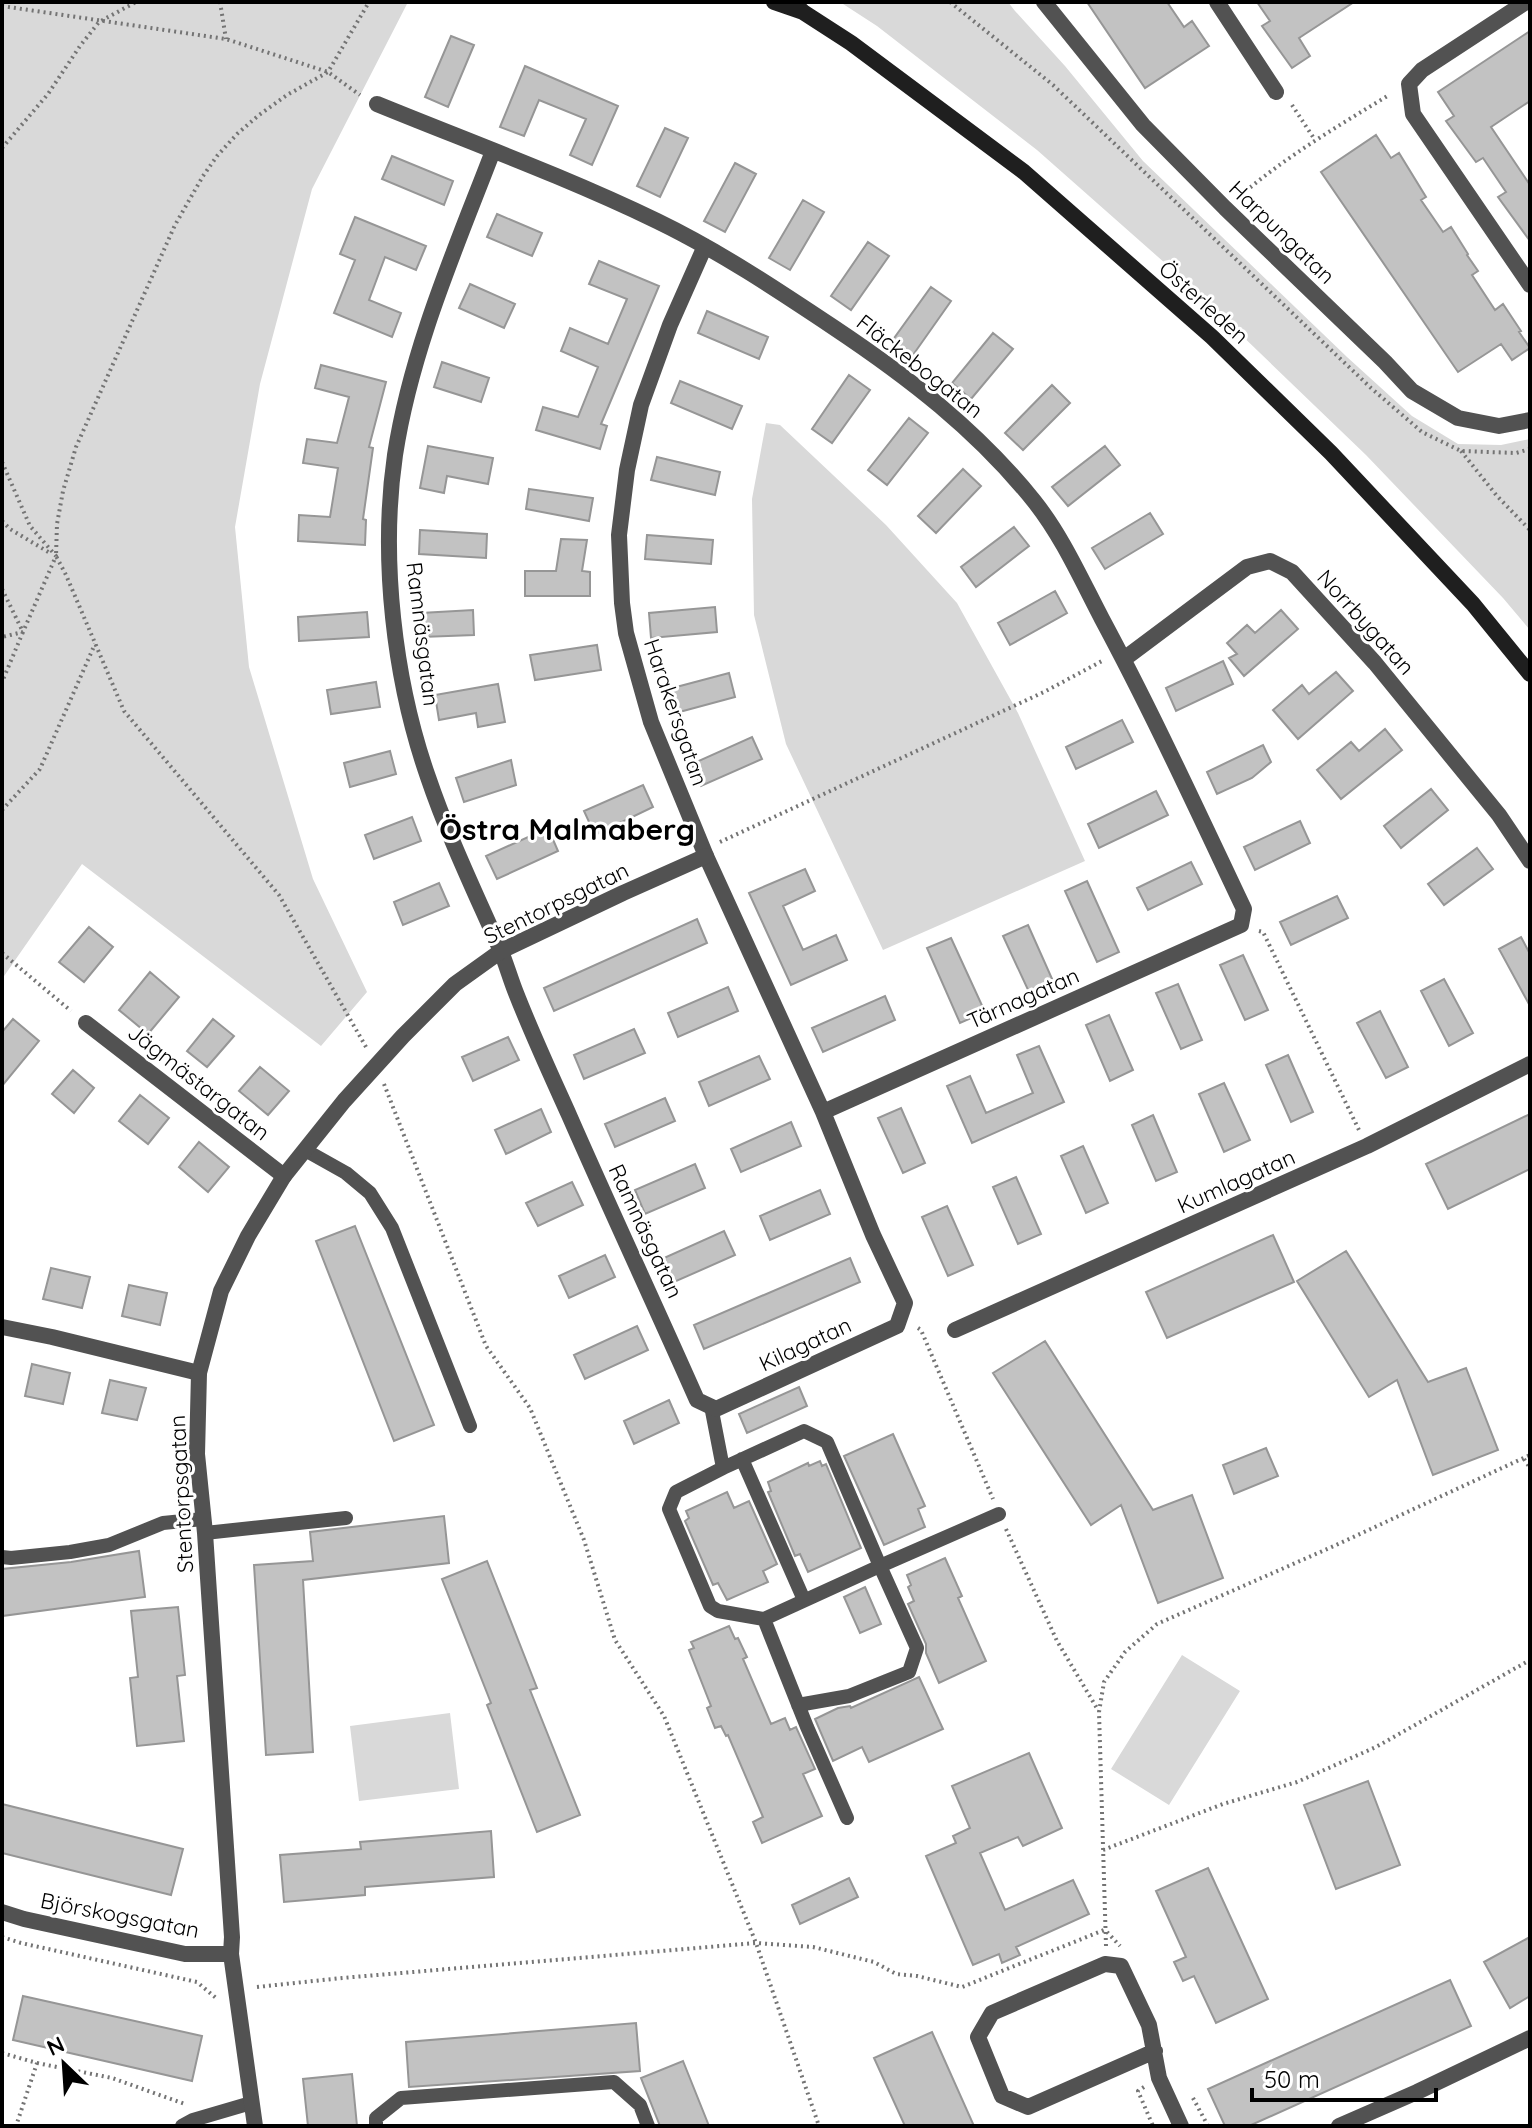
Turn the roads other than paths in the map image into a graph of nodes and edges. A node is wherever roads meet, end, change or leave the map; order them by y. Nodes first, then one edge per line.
1 (774, 2) edge
2 (1044, 2) edge
3 (1217, 2) edge
4 (1526, 2) edge
5 (798, 7) edge
6 (1276, 92) road end
7 (377, 104) road end
8 (493, 151) junction
9 (705, 246) junction
10 (1530, 285) edge
11 (1530, 420) edge
12 (1124, 659) junction
13 (1530, 674) edge
14 (706, 856) junction
15 (1530, 861) edge
16 (1241, 925) joint
17 (501, 951) junction
18 (86, 1023) road end
19 (1530, 1064) edge
20 (823, 1112) junction
21 (305, 1150) junction
22 (284, 1176) junction
23 (904, 1305) joint
24 (2, 1327) edge
25 (955, 1330) dead end
26 (199, 1373) junction
27 (711, 1406) junction
28 (470, 1426) dead end
29 (742, 1459) junction
30 (723, 1468) junction
31 (999, 1514) dead end
32 (346, 1518) dead end
33 (204, 1526) junction
34 (2, 1557) edge
35 (880, 1566) junction
36 (804, 1600) junction
37 (764, 1619) junction
38 (798, 1705) junction
39 (847, 1818) dead end
40 (2, 1912) edge
41 (231, 1954) junction
42 (1530, 2038) edge
43 (1155, 2051) junction
44 (251, 2103) junction
45 (188, 2123) edge
46 (255, 2126) edge
47 (376, 2126) edge
48 (648, 2126) edge
49 (1181, 2126) edge
50 (1339, 2126) edge

1 - 5 main road, Österleden
2 - 11 street, Harpungatan
3 - 6 street
4 - 10 street
5 - 13 main road, Österleden
7 - 8 street, Fläckebogatan
8 - 9 street, Fläckebogatan
8 - 17 street, Ramnäsgatan
9 - 12 street, Fläckebogatan
9 - 14 street, Harakersgatan
12 - 15 street, Norrbygatan
12 - 16 street, Fläckebogatan
14 - 17 street, Stentorpsgatan
14 - 20 street, Harakersgatan
16 - 20 street, Tärnagatan
17 - 21 street, Stentorpsgatan
17 - 27 street, Ramnäsgatan
18 - 22 street, Jägmästargatan
19 - 25 street, Kumlagatan
20 - 23 street, Harakersgatan
21 - 22 street, Stentorpsgatan
21 - 28 lane
22 - 26 street, Stentorpsgatan
23 - 27 street, Kilagatan
24 - 26 street
26 - 33 street, Stentorpsgatan
27 - 30 lane
29 - 30 lane
29 - 35 lane
29 - 36 lane
30 - 37 lane
31 - 35 lane
32 - 33 lane
33 - 34 lane
33 - 41 street, Stentorpsgatan
35 - 36 lane
35 - 38 lane
36 - 37 lane
37 - 38 lane
38 - 39 lane
40 - 41 street, Björskogsgatan
41 - 44 street, Stentorpsgatan
42 - 50 street
43 - 43 street
43 - 49 street
44 - 45 lane
44 - 46 street, Stentorpsgatan
47 - 48 lane

